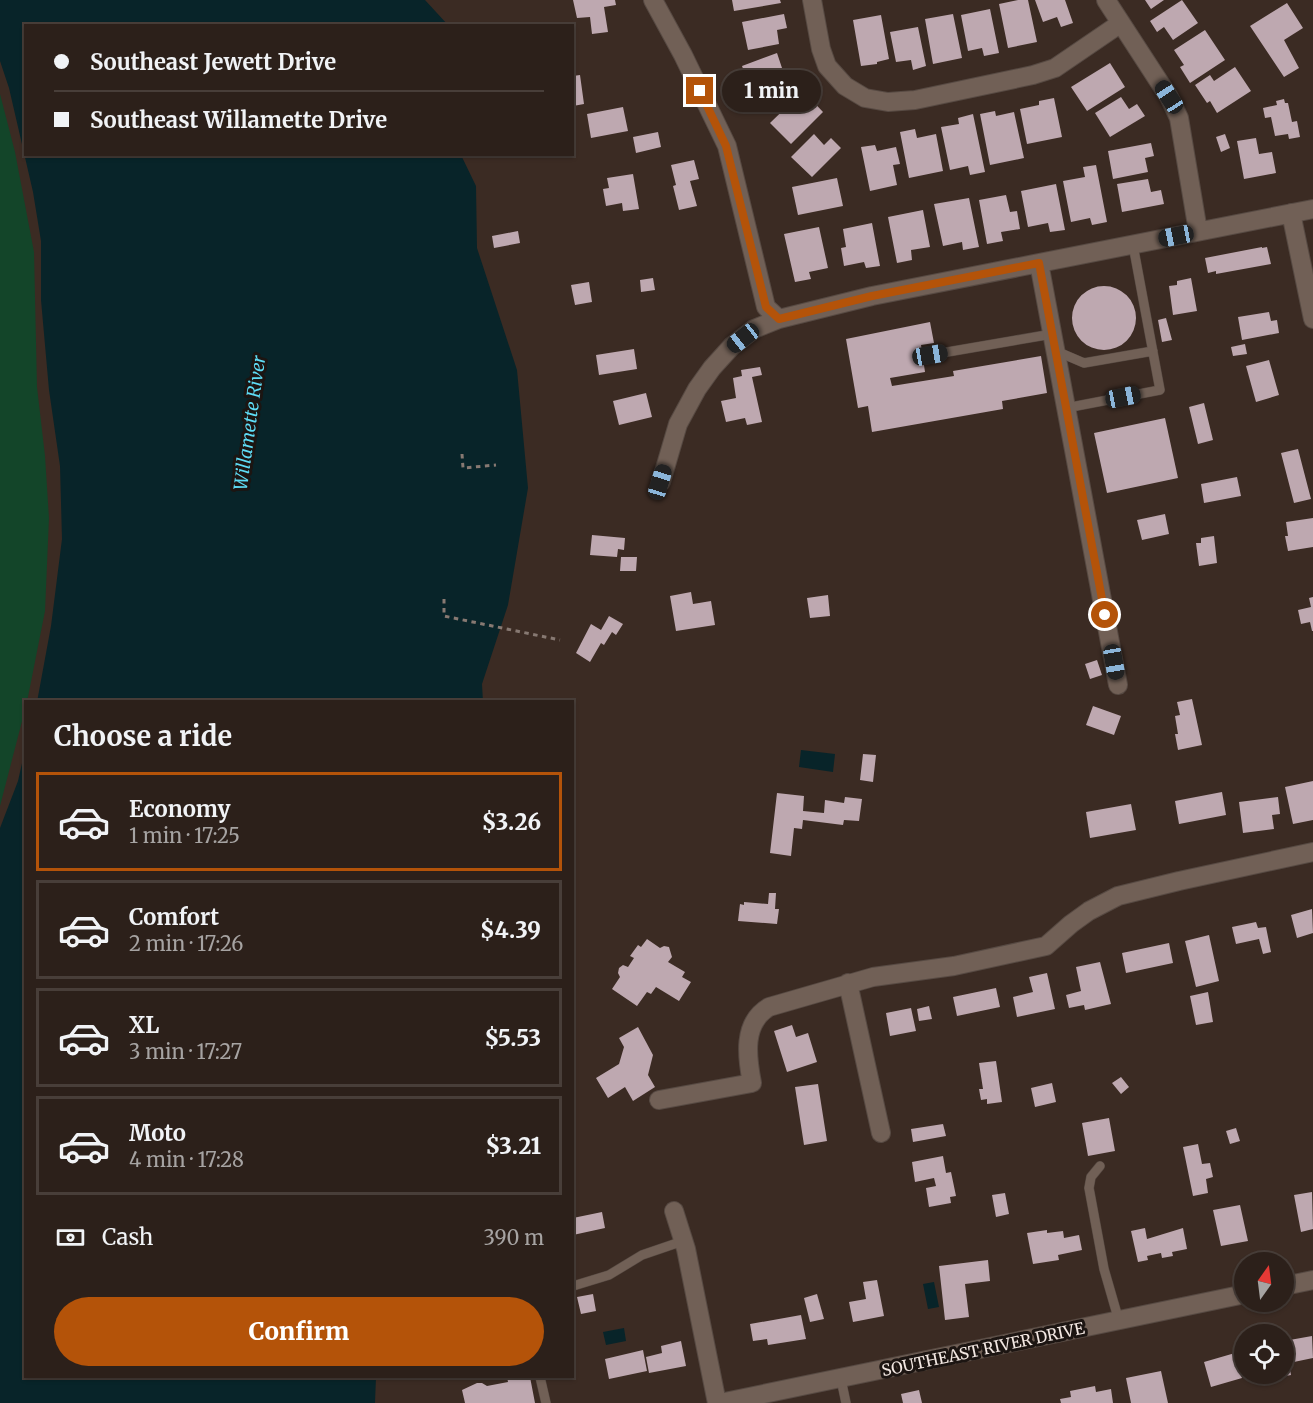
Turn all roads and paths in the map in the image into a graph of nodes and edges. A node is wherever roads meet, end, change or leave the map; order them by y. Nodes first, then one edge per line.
1 (653, 0) edge
2 (812, 0) edge
3 (1106, 0) edge
4 (1121, 23) junction
5 (1313, 209) edge
6 (1291, 213) junction
7 (1198, 231) junction
8 (1133, 244) junction
9 (1039, 263) junction
10 (779, 319) junction
11 (1313, 319) edge
12 (1054, 342) junction
13 (1153, 351) junction
14 (930, 355) dead end
15 (1066, 408) junction
16 (462, 454) dead end
17 (496, 465) dead end
18 (660, 482) dead end
19 (444, 599) dead end
20 (560, 640) dead end
21 (1118, 685) dead end
22 (1313, 852) edge
23 (848, 983) junction
24 (659, 1100) dead end
25 (881, 1133) dead end
26 (1100, 1166) dead end
27 (674, 1211) dead end
28 (683, 1241) junction
29 (1313, 1280) edge
30 (1294, 1284) edge
31 (574, 1286) edge
32 (1234, 1296) edge
33 (1119, 1321) junction
34 (540, 1378) edge
35 (841, 1378) junction
36 (546, 1403) edge
37 (719, 1403) edge
38 (846, 1403) edge

1 - 10 street
2 - 4 street
3 - 4 street
4 - 7 street
5 - 6 street
6 - 7 street
6 - 11 street
7 - 8 street
8 - 9 street
8 - 13 lane
9 - 10 street
9 - 12 street
10 - 18 street
12 - 13 lane
12 - 14 lane
12 - 15 street
13 - 15 lane
15 - 21 street
16 - 17 path
19 - 20 path
22 - 23 street
23 - 24 street
23 - 25 street
26 - 33 lane
27 - 28 street
28 - 31 lane
28 - 37 street
29 - 30 street
32 - 33 street, SOUTHEAST RIVER DRIVE
33 - 35 street, SOUTHEAST RIVER DRIVE
34 - 36 lane
35 - 37 street, SOUTHEAST RIVER DRIVE
35 - 38 lane

